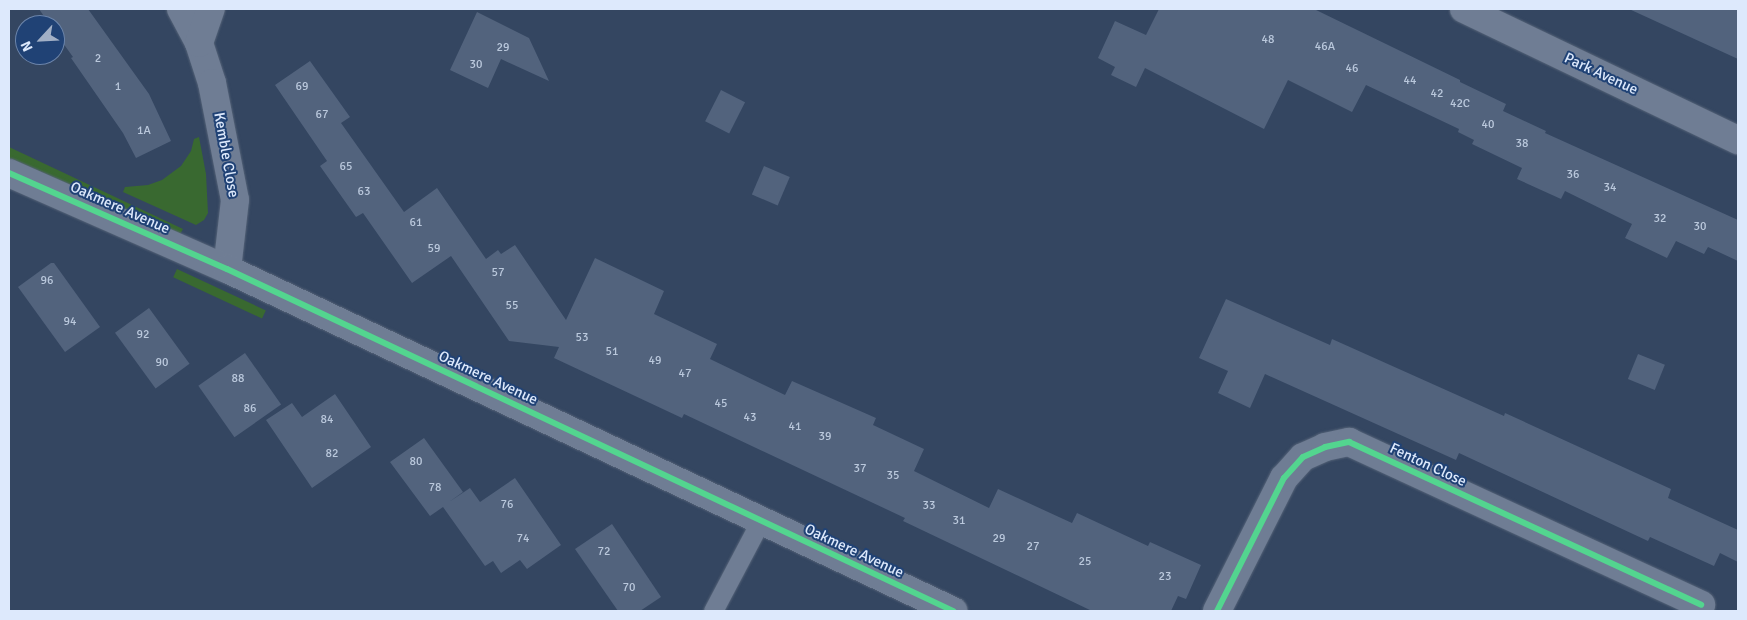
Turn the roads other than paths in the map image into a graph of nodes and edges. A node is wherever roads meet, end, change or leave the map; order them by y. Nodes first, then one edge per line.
1 (181, 9) edge
2 (211, 9) edge
3 (1464, 9) edge
4 (200, 43) junction
5 (1738, 140) edge
6 (9, 173) edge
7 (227, 269) junction
8 (761, 520) junction
9 (1700, 605) dead end
10 (713, 611) edge
11 (953, 611) edge
12 (1217, 611) edge

1 - 4 street, Kemble Close
2 - 4 street
3 - 5 street, Park Avenue
4 - 7 street, Kemble Close
6 - 7 street, Oakmere Avenue
7 - 8 street, Oakmere Avenue
8 - 10 lane
8 - 11 street, Oakmere Avenue
9 - 12 street, Fenton Close

